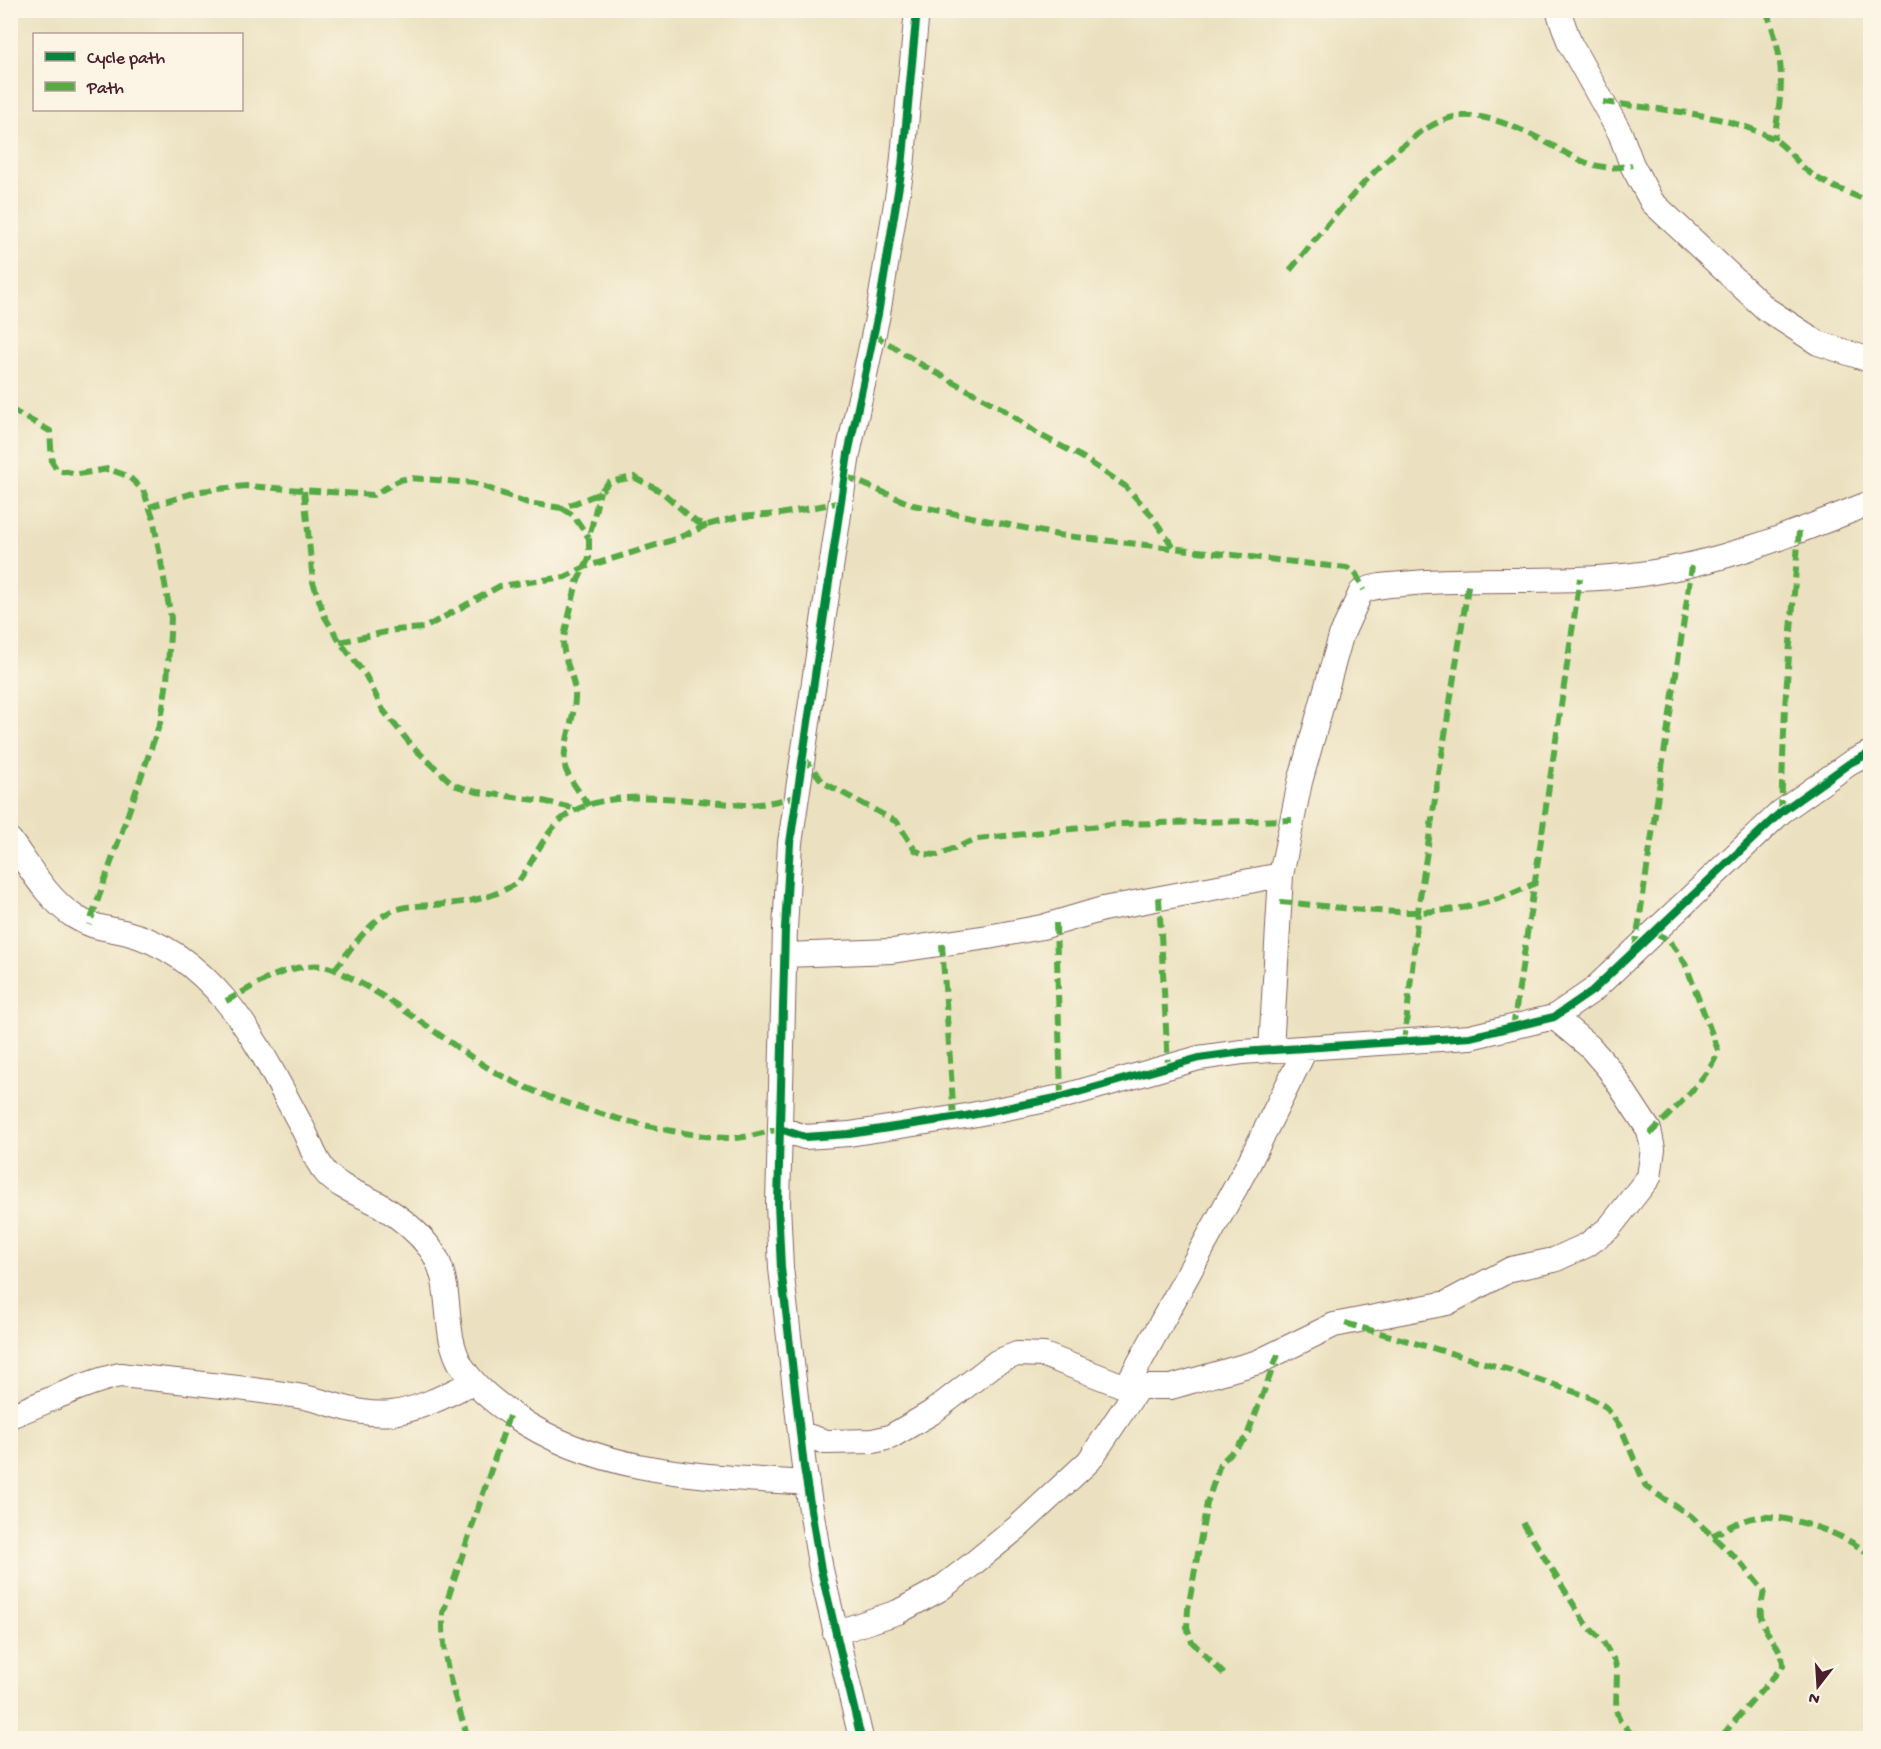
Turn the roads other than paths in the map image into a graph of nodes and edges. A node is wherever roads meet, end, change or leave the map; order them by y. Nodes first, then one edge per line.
1 (917, 10) edge
2 (1558, 10) edge
3 (1870, 360) edge
4 (1870, 503) edge
5 (1870, 753) edge
6 (10, 840) edge
7 (1281, 875) junction
8 (785, 955) junction
9 (1554, 1017) junction
10 (1306, 1048) junction
11 (1271, 1050) junction
12 (780, 1129) junction
13 (473, 1382) junction
14 (1132, 1388) junction
15 (10, 1416) edge
16 (801, 1434) junction
17 (807, 1483) junction
18 (835, 1633) junction
19 (861, 1738) edge

1 - 8 street
2 - 3 street
4 - 7 street
5 - 9 street
6 - 13 street
7 - 8 street
7 - 11 street
8 - 12 street
9 - 10 street
9 - 14 street
10 - 11 street
10 - 14 street
11 - 12 street
12 - 16 street
13 - 15 street
13 - 17 street
14 - 16 street
14 - 18 street
16 - 17 street
17 - 18 street
18 - 19 street

